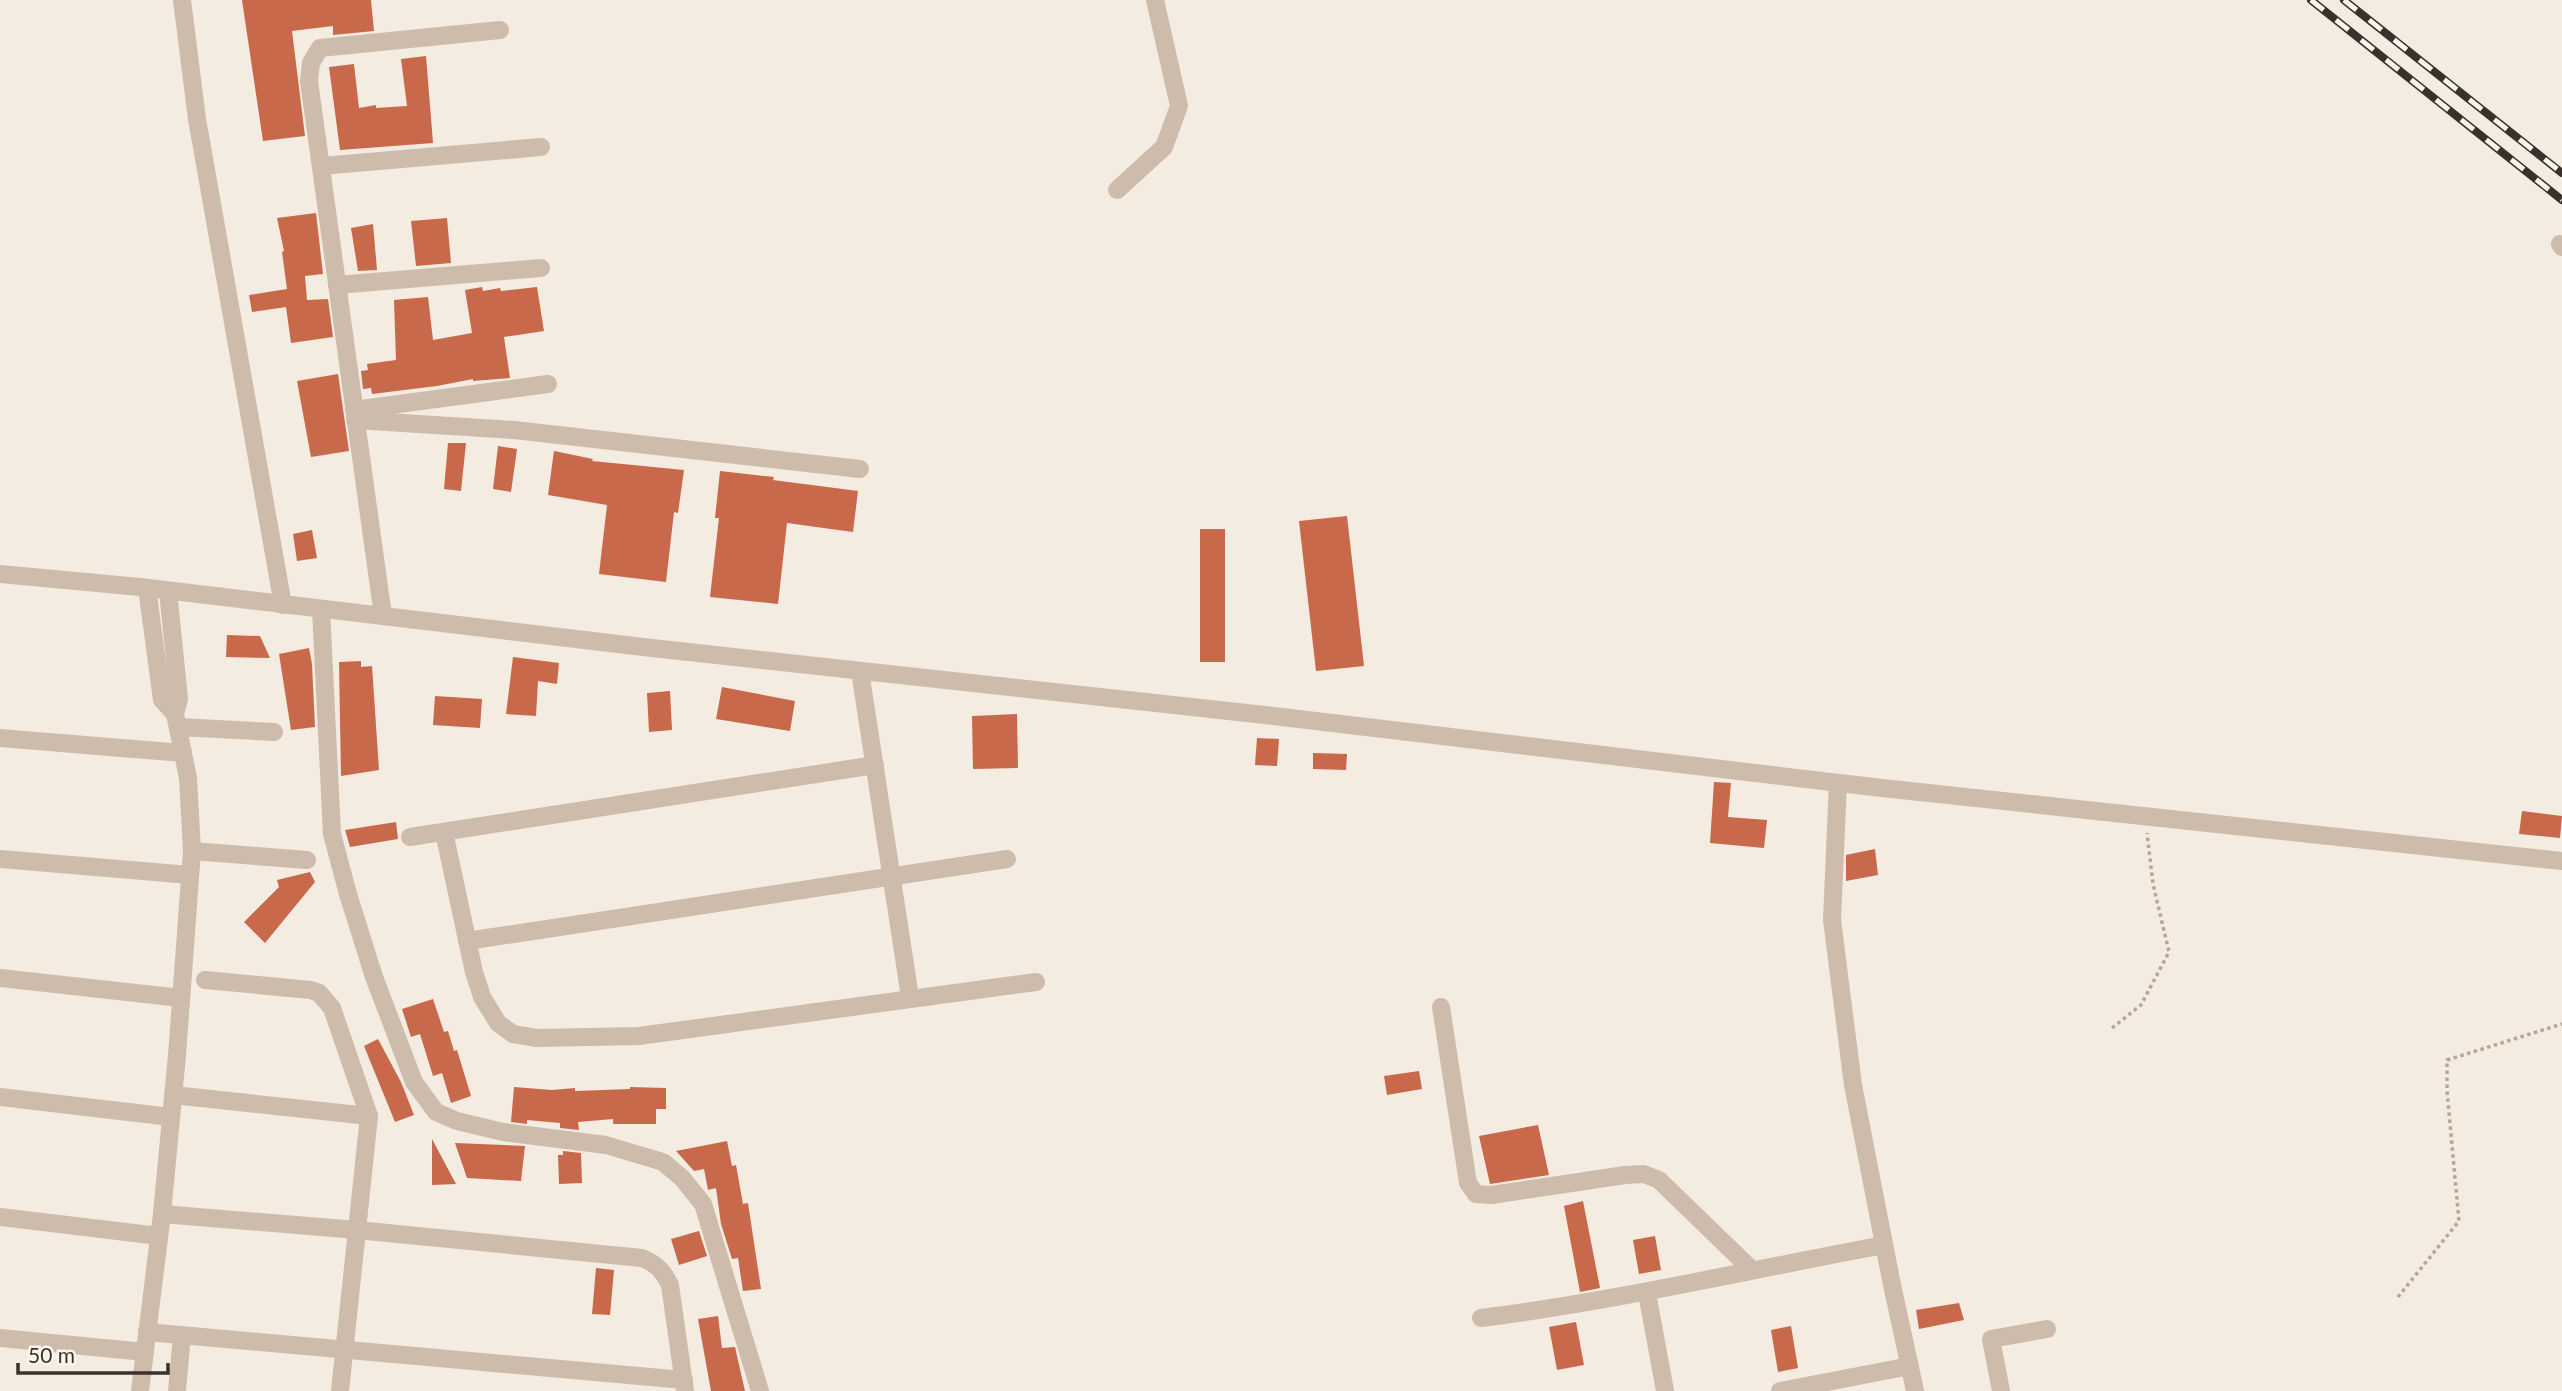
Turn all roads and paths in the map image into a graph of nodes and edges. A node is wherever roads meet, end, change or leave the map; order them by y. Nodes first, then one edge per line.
1 (182, 0) edge
2 (1154, 0) edge
3 (500, 30) dead end
4 (541, 147) dead end
5 (321, 166) junction
6 (1117, 190) dead end
7 (541, 268) dead end
8 (337, 285) junction
9 (548, 384) dead end
10 (354, 415) junction
11 (860, 469) dead end
12 (0, 573) edge
13 (147, 588) junction
14 (169, 591) junction
15 (283, 605) junction
16 (321, 609) junction
17 (383, 616) junction
18 (155, 652) junction
19 (175, 653) junction
20 (860, 671) junction
21 (176, 720) junction
22 (274, 732) dead end
23 (0, 738) edge
24 (183, 753) junction
25 (875, 765) junction
26 (1838, 783) junction
27 (2146, 817) junction
28 (444, 832) junction
29 (410, 837) dead end
30 (192, 851) junction
31 (0, 859) edge
32 (1007, 859) dead end
33 (307, 860) dead end
34 (2562, 861) edge
35 (190, 875) junction
36 (892, 876) junction
37 (467, 942) junction
38 (0, 978) edge
39 (205, 980) dead end
40 (1036, 982) dead end
41 (181, 998) junction
42 (910, 998) junction
43 (1441, 1007) dead end
44 (2562, 1024) edge
45 (2112, 1028) dead end
46 (173, 1095) junction
47 (0, 1097) edge
48 (369, 1116) junction
49 (171, 1117) junction
50 (162, 1214) junction
51 (0, 1217) edge
52 (357, 1230) junction
53 (159, 1236) junction
54 (1884, 1245) junction
55 (1752, 1270) junction
56 (1647, 1293) junction
57 (2398, 1297) dead end
58 (1481, 1318) dead end
59 (2048, 1329) dead end
60 (147, 1332) junction
61 (182, 1335) junction
62 (0, 1338) edge
63 (343, 1350) junction
64 (145, 1352) junction
65 (1910, 1366) junction
66 (684, 1386) edge
67 (140, 1391) edge
68 (177, 1391) edge
69 (340, 1391) edge
70 (760, 1391) edge
71 (1665, 1391) edge
72 (1780, 1391) edge
73 (1915, 1391) edge
74 (2001, 1391) edge

1 - 15 street
2 - 6 street
3 - 5 street
4 - 5 street
5 - 8 street
7 - 8 street
8 - 10 street
9 - 10 street
10 - 11 street
10 - 17 street
12 - 13 street
13 - 14 street
13 - 18 street
14 - 15 street
14 - 19 street
15 - 16 street
16 - 17 street
16 - 70 street
17 - 20 street
18 - 19 street
18 - 21 street
19 - 21 street
20 - 25 street
20 - 26 street
21 - 22 street
21 - 24 street
23 - 24 street
24 - 30 street
25 - 28 street
25 - 36 street
26 - 27 street
26 - 54 street
27 - 34 street
27 - 45 path
28 - 29 street
28 - 37 street
30 - 33 street
30 - 35 street
31 - 35 street
32 - 36 street
35 - 41 street
36 - 37 street
36 - 42 street
37 - 42 street
38 - 41 street
39 - 48 street
40 - 42 street
41 - 46 street
43 - 55 street
44 - 57 path
46 - 48 street
46 - 49 street
47 - 49 street
48 - 52 street
49 - 50 street
50 - 52 street
50 - 53 street
51 - 53 street
52 - 63 street
52 - 66 street
53 - 60 street
54 - 55 street
54 - 65 street
55 - 56 street
56 - 58 street
56 - 71 street
59 - 74 street
60 - 61 street
60 - 64 street
61 - 63 street
61 - 68 street
62 - 64 street
63 - 66 street
63 - 69 street
64 - 67 street
65 - 72 street
65 - 73 street

